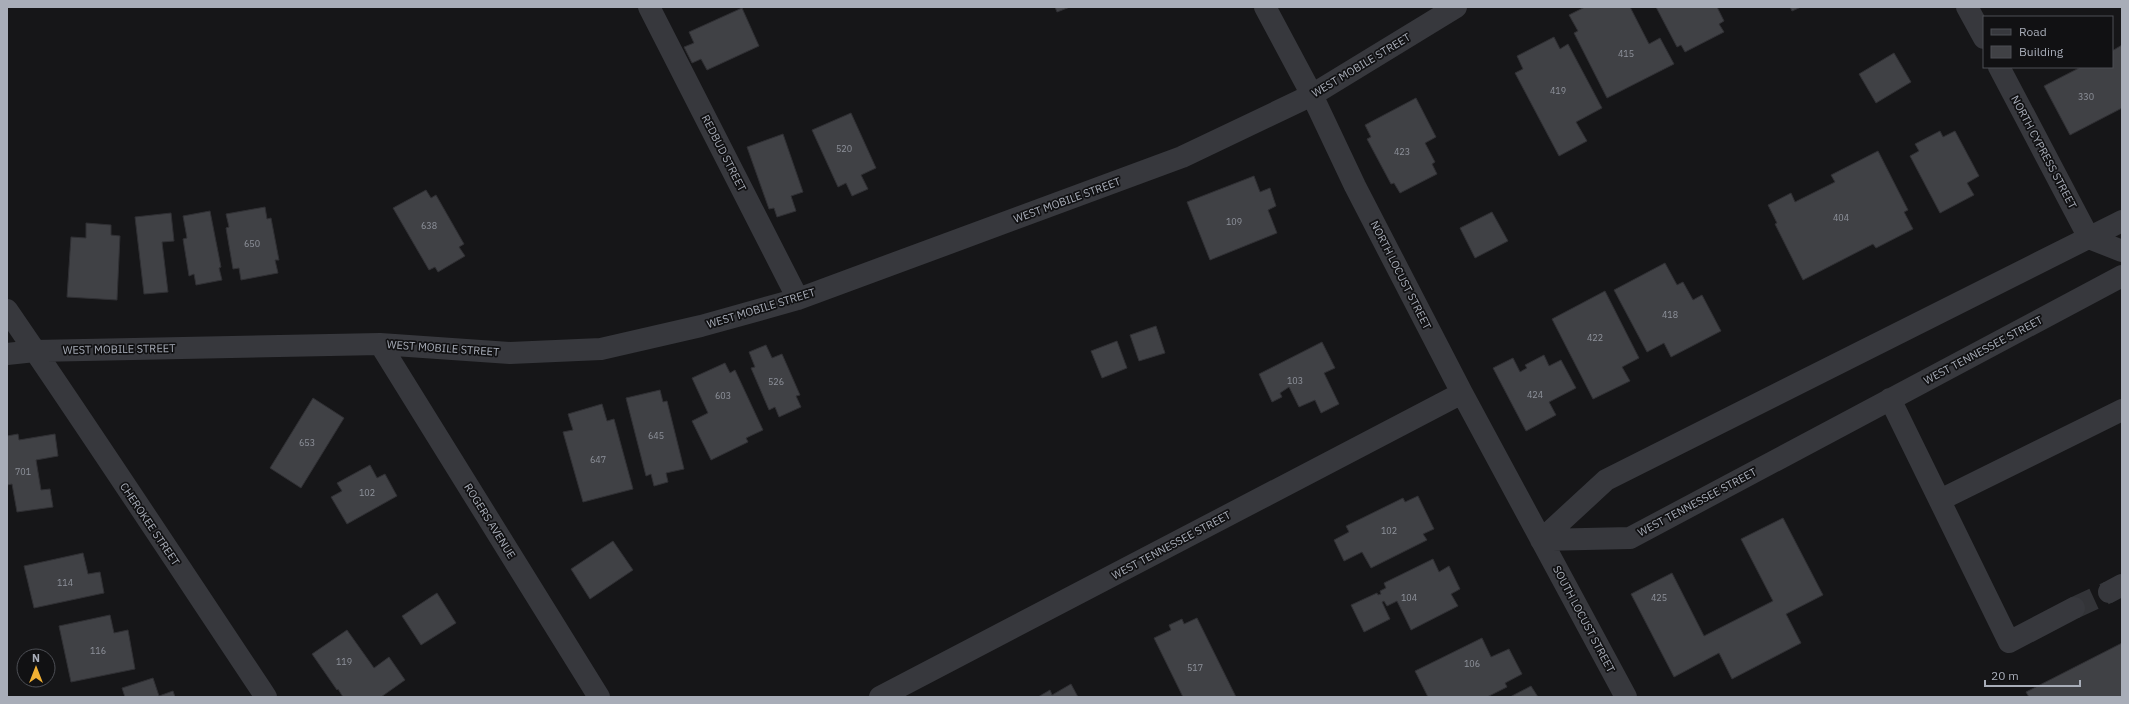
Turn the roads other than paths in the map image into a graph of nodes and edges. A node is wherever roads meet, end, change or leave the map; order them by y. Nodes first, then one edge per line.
1 (649, 7) edge
2 (1265, 7) edge
3 (1456, 7) edge
4 (1967, 7) edge
5 (1983, 36) edge
6 (2000, 68) edge
7 (1312, 96) junction
8 (2122, 221) edge
9 (2089, 238) junction
10 (2122, 252) edge
11 (2122, 276) edge
12 (798, 299) junction
13 (7, 310) edge
14 (380, 344) junction
15 (35, 351) junction
16 (7, 354) edge
17 (1462, 393) junction
18 (1890, 400) junction
19 (2122, 410) edge
20 (1940, 500) junction
21 (1541, 540) junction
22 (2074, 608) tunnel mouth
23 (266, 697) edge
24 (600, 697) edge
25 (880, 697) edge
26 (1626, 697) edge

1 - 12 street, REDBUD STREET
2 - 7 street, NORTH LOCUST STREET
3 - 7 street, WEST MOBILE STREET
4 - 5 street
6 - 9 street, NORTH CYPRESS STREET
7 - 12 street, WEST MOBILE STREET
7 - 17 street, NORTH LOCUST STREET
8 - 9 street
9 - 10 street
9 - 21 street
11 - 18 street, WEST TENNESSEE STREET
12 - 14 street, WEST MOBILE STREET
13 - 15 street, CHEROKEE STREET
14 - 15 street, WEST MOBILE STREET
14 - 24 street, ROGERS AVENUE
15 - 16 street, WEST MOBILE STREET
15 - 23 street, CHEROKEE STREET
17 - 21 street, NORTH LOCUST STREET
17 - 25 street, WEST TENNESSEE STREET
18 - 20 street
18 - 21 street, WEST TENNESSEE STREET
19 - 20 street
20 - 22 street
21 - 26 street, SOUTH LOCUST STREET

